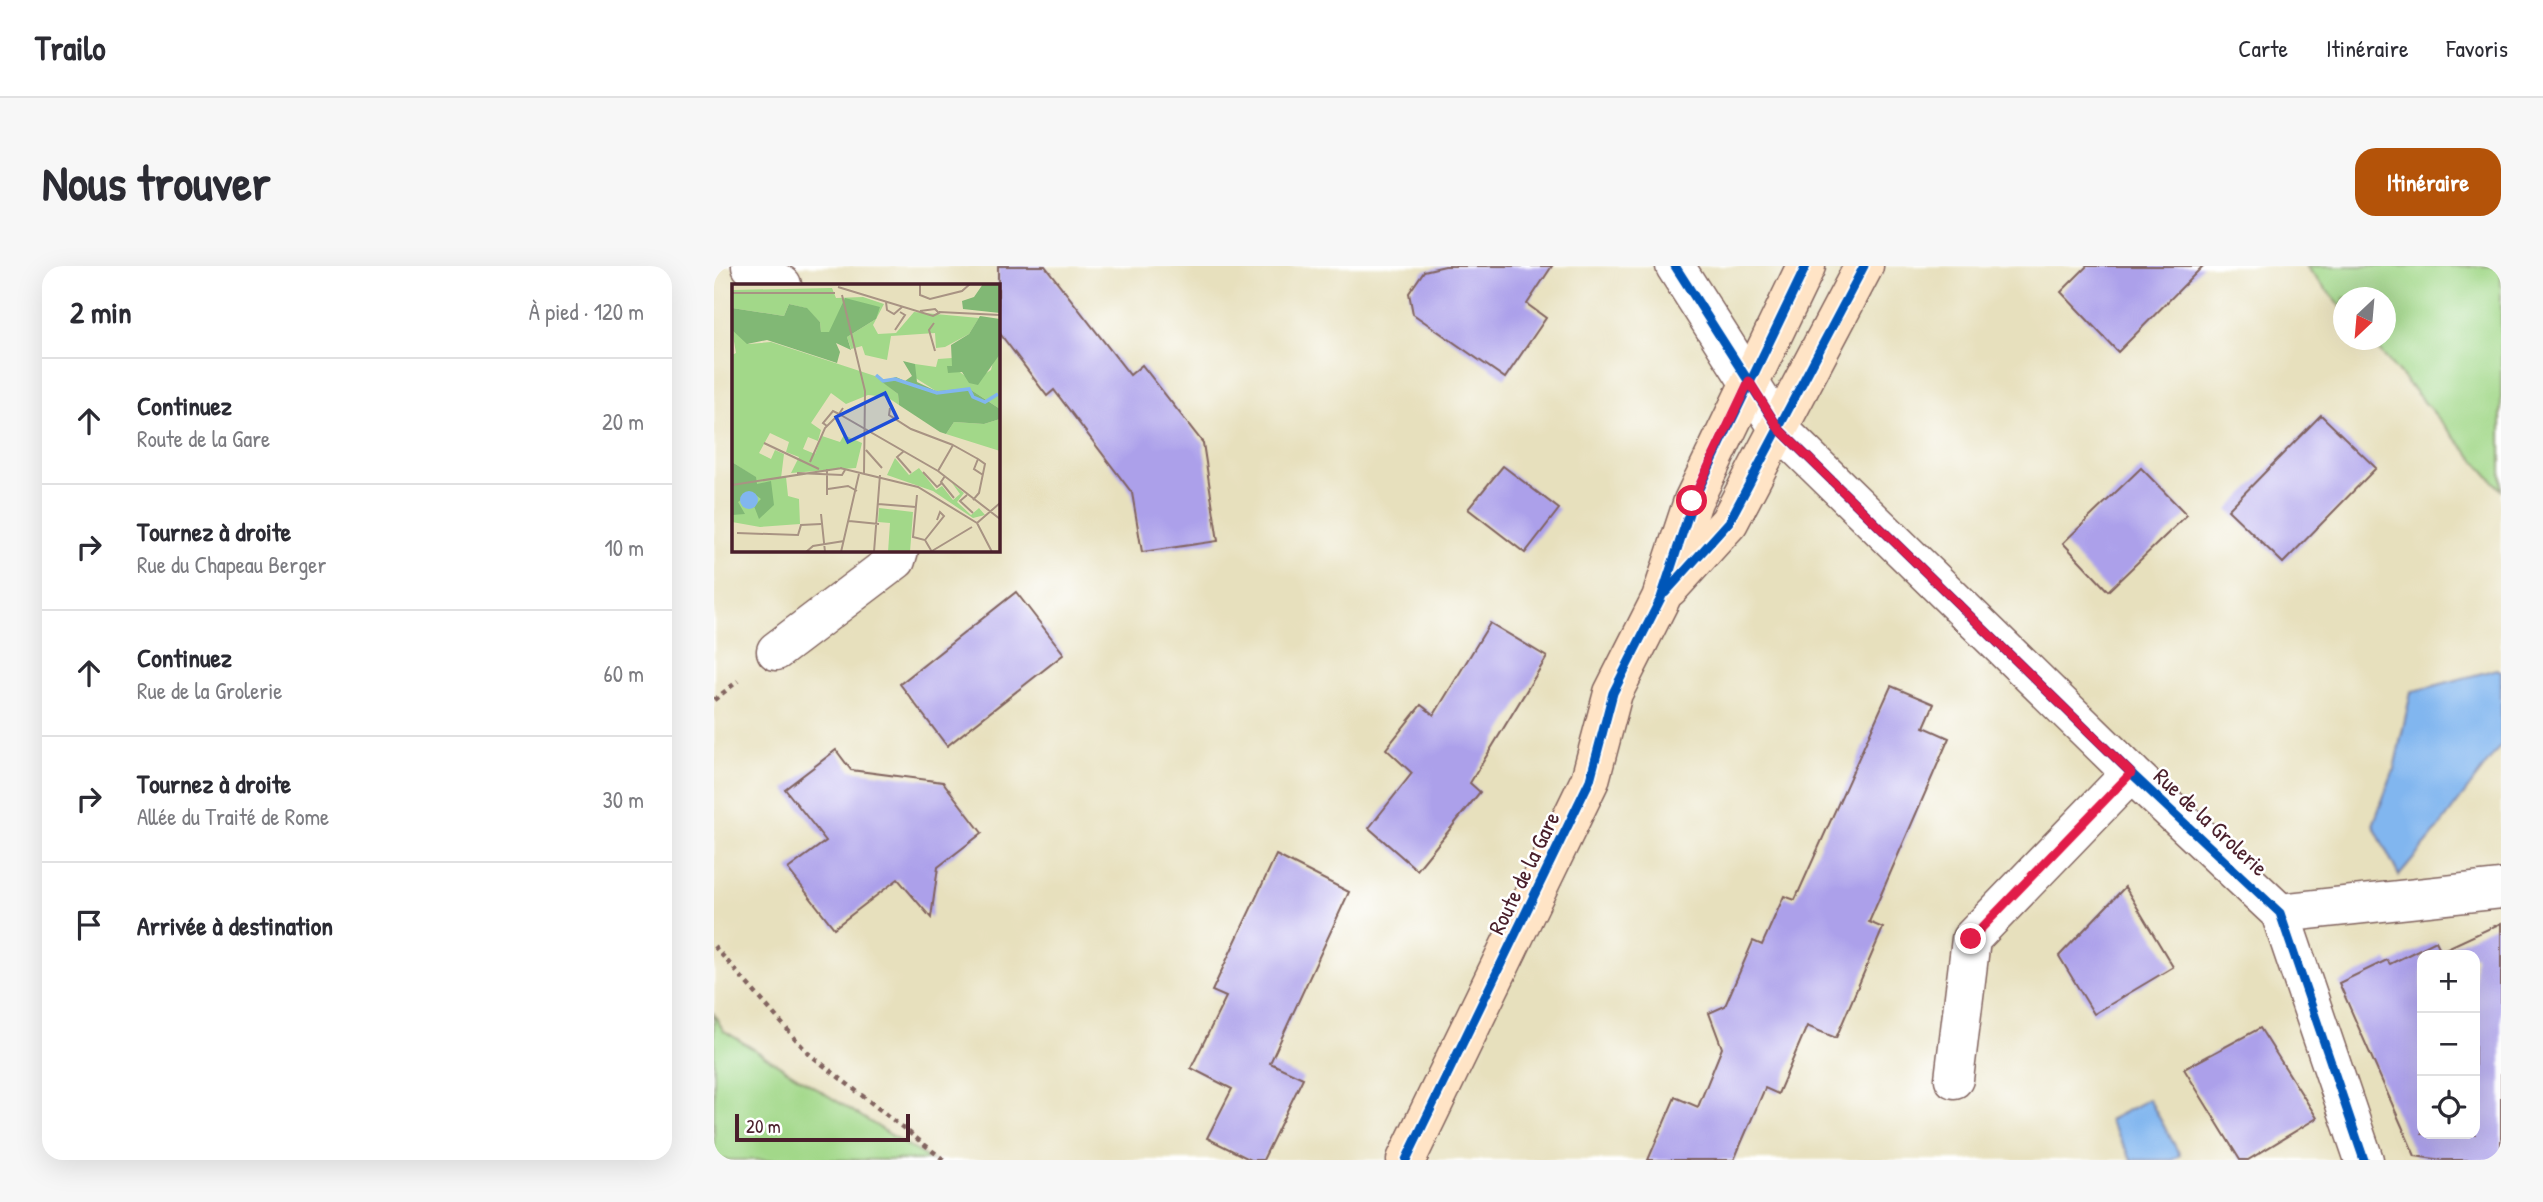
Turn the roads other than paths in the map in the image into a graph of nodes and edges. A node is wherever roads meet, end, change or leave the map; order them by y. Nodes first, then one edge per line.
1 (751, 266) edge
2 (1675, 266) edge
3 (1807, 266) edge
4 (1864, 266) edge
5 (780, 284) edge
6 (1749, 381) junction
7 (1779, 429) junction
8 (899, 551) edge
9 (1661, 598) junction
10 (776, 652) dead end
11 (2131, 773) junction
12 (2501, 889) edge
13 (2280, 912) junction
14 (1954, 1079) dead end
15 (1406, 1160) edge
16 (2364, 1160) edge

1 - 5 street
2 - 6 street, Rue de la Grolerie
3 - 6 street, Route de la Gare
4 - 7 street, Route de la Gare
6 - 7 street, Rue de la Grolerie
6 - 9 street, Route de la Gare
7 - 9 street, Route de la Gare
7 - 11 street, Rue de la Grolerie
8 - 10 street
9 - 15 street, Route de la Gare
11 - 13 street, Rue de la Grolerie
11 - 14 street
12 - 13 street
13 - 16 street, Rue de la Grolerie

